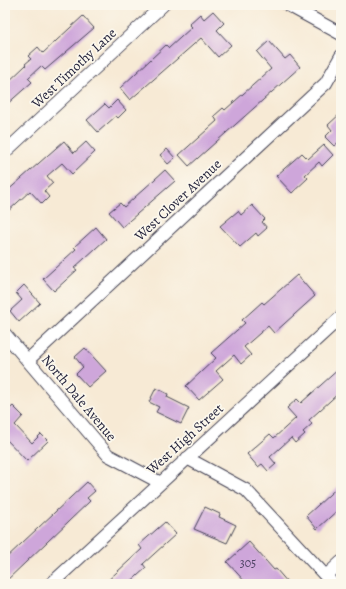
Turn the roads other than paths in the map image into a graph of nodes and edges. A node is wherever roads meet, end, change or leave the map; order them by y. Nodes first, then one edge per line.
1 (163, 5) edge
2 (293, 6) edge
3 (341, 34) edge
4 (341, 56) edge
5 (5, 152) edge
6 (341, 317) edge
7 (5, 334) edge
8 (28, 360) junction
9 (187, 458) junction
10 (160, 482) junction
11 (341, 562) edge
12 (330, 580) edge
13 (51, 584) edge

1 - 5 street, West Timothy Lane
2 - 3 street
4 - 8 street, West Clover Avenue
6 - 9 street, West High Street
7 - 8 street, North Dale Avenue
8 - 10 street, North Dale Avenue
9 - 10 street, West High Street
9 - 12 street
10 - 13 street, West High Street
11 - 12 street

